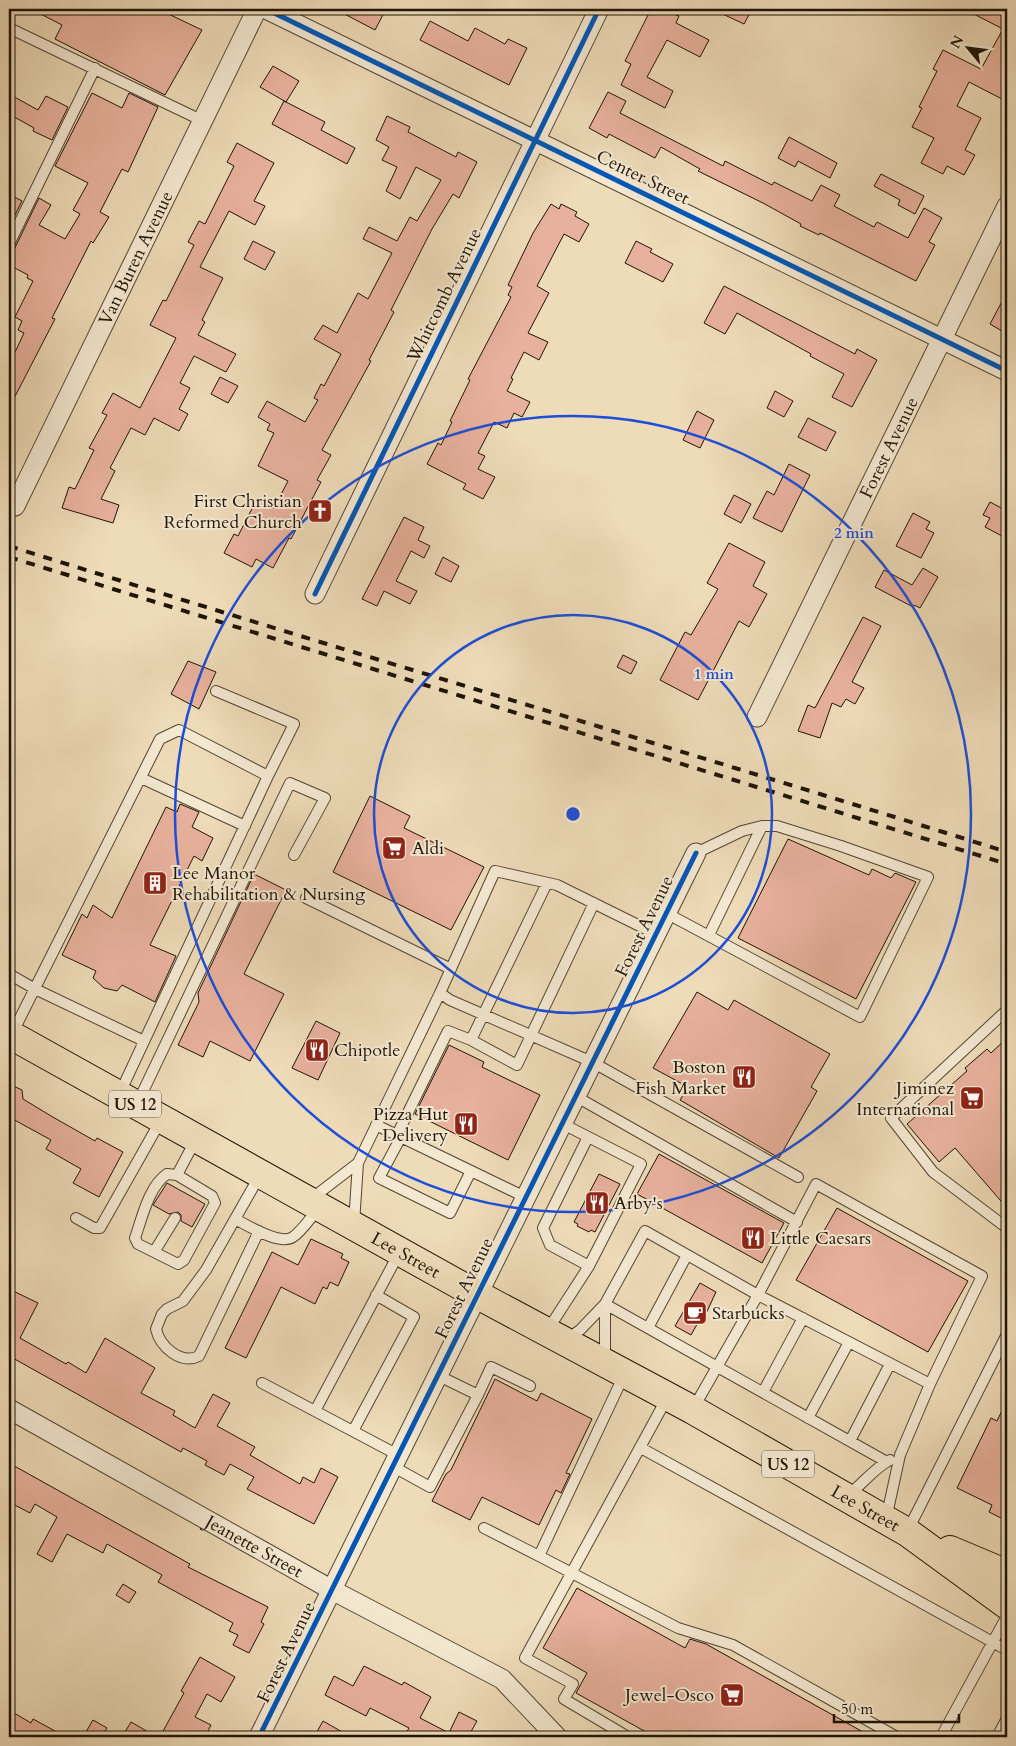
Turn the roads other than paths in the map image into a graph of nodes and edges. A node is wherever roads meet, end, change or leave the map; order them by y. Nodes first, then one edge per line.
1 (257, 9) edge
2 (266, 9) edge
3 (599, 9) edge
4 (9, 28) edge
5 (95, 68) junction
6 (203, 121) junction
7 (534, 140) junction
8 (1007, 206) edge
9 (9, 244) edge
10 (942, 339) junction
11 (1007, 371) edge
12 (12, 505) edge
13 (315, 594) dead end
14 (216, 690) dead end
15 (757, 716) dead end
16 (268, 776) junction
17 (141, 778) junction
18 (244, 826) junction
19 (762, 826) junction
20 (696, 853) joint
21 (294, 855) dead end
22 (546, 882) junction
23 (306, 898) dead end
24 (594, 903) junction
25 (666, 912) junction
26 (656, 934) junction
27 (709, 936) junction
28 (451, 969) junction
29 (9, 974) edge
30 (35, 989) junction
31 (440, 993) junction
32 (1007, 1010) edge
33 (483, 1014) junction
34 (10, 1034) edge
35 (532, 1036) junction
36 (471, 1040) junction
37 (144, 1041) junction
38 (592, 1062) junction
39 (575, 1096) junction
40 (128, 1100) junction
41 (162, 1119) junction
42 (562, 1123) junction
43 (376, 1126) junction
44 (399, 1136) junction
45 (588, 1137) junction
46 (196, 1138) junction
47 (358, 1163) junction
48 (471, 1171) junction
49 (261, 1174) junction
50 (177, 1175) junction
51 (798, 1177) dead end
52 (194, 1185) junction
53 (188, 1195) dead end
54 (525, 1197) junction
55 (314, 1204) junction
56 (76, 1218) dead end
57 (175, 1218) dead end
58 (235, 1219) junction
59 (796, 1222) junction
60 (354, 1226) junction
61 (1007, 1228) edge
62 (259, 1231) junction
63 (400, 1251) junction
64 (154, 1252) junction
65 (687, 1255) junction
66 (589, 1266) junction
67 (476, 1294) junction
68 (376, 1295) junction
69 (758, 1295) junction
70 (605, 1304) junction
71 (803, 1318) junction
72 (648, 1328) junction
73 (1007, 1334) edge
74 (555, 1336) junction
75 (849, 1342) junction
76 (890, 1364) junction
77 (717, 1366) junction
78 (615, 1369) junction
79 (437, 1375) junction
80 (262, 1383) dead end
81 (930, 1384) junction
82 (530, 1386) dead end
83 (763, 1392) junction
84 (478, 1396) junction
85 (667, 1397) junction
86 (9, 1409) edge
87 (692, 1410) junction
88 (315, 1411) junction
89 (808, 1418) junction
90 (353, 1431) junction
91 (850, 1441) junction
92 (641, 1448) junction
93 (900, 1455) junction
94 (395, 1460) junction
95 (887, 1462) junction
96 (845, 1497) junction
97 (897, 1526) junction
98 (484, 1528) dead end
99 (539, 1556) junction
100 (571, 1574) junction
101 (1007, 1574) edge
102 (332, 1590) junction
103 (1007, 1605) edge
104 (1007, 1616) edge
105 (994, 1643) junction
106 (1007, 1650) edge
107 (1007, 1718) edge
108 (259, 1737) edge
109 (557, 1737) edge
110 (628, 1737) edge
111 (897, 1737) edge
112 (941, 1737) edge
113 (997, 1737) edge

1 - 6 street, Van Buren Avenue
2 - 7 street, Center Street
3 - 7 street, Whitcomb Avenue
4 - 5 lane
5 - 6 lane
5 - 9 lane
6 - 12 street, Van Buren Avenue
7 - 10 street, Center Street
7 - 13 street, Whitcomb Avenue
8 - 10 street, Forest Avenue
10 - 11 street, Center Street
10 - 15 street, Forest Avenue
14 - 16 lane
16 - 17 lane
16 - 18 lane
17 - 18 lane
17 - 30 lane
18 - 37 lane
19 - 20 lane
19 - 27 lane
19 - 27 lane
20 - 25 street, Forest Avenue
21 - 40 lane
22 - 24 lane
22 - 28 lane
22 - 33 lane
23 - 28 lane
24 - 26 lane
24 - 35 lane
25 - 26 street, Forest Avenue
25 - 27 lane
26 - 38 street, Forest Avenue
28 - 31 lane
29 - 30 lane
30 - 34 lane
30 - 37 lane
31 - 33 lane
31 - 43 lane
32 - 61 lane
33 - 35 lane
33 - 36 lane
34 - 40 main road, Lee Street / US 12
35 - 36 lane
35 - 38 lane
36 - 44 lane
37 - 40 lane
38 - 39 street, Forest Avenue
38 - 51 lane
39 - 42 street, Forest Avenue
39 - 59 lane
40 - 41 main road, Lee Street / US 12
41 - 46 main road, Lee Street / US 12
41 - 56 lane
42 - 45 lane
42 - 54 street, Forest Avenue
43 - 44 lane
43 - 47 lane
44 - 48 lane
44 - 48 lane
45 - 66 lane
45 - 66 lane
46 - 49 main road, Lee Street / US 12
46 - 50 lane
47 - 55 lane
47 - 60 lane
48 - 54 lane
49 - 55 main road, Lee Street / US 12
49 - 58 lane
50 - 52 lane
50 - 64 lane
52 - 53 lane
52 - 64 lane
54 - 67 street, Forest Avenue
55 - 60 main road, Lee Street / US 12
55 - 62 lane
57 - 64 lane
58 - 62 lane
58 - 62 lane
59 - 69 lane
59 - 81 lane
60 - 63 main road, Lee Street / US 12
63 - 67 main road, Lee Street / US 12
63 - 68 lane
65 - 69 lane
65 - 70 lane
65 - 72 lane
66 - 74 lane
67 - 74 main road, Lee Street / US 12
67 - 79 street, Forest Avenue
68 - 88 lane
68 - 90 lane
69 - 71 lane
69 - 77 lane
70 - 72 lane
70 - 74 lane
70 - 78 lane
71 - 75 lane
71 - 83 lane
72 - 77 lane
73 - 97 lane
74 - 78 main road, Lee Street / US 12
75 - 76 lane
75 - 89 lane
76 - 81 lane
76 - 91 lane
77 - 83 lane
77 - 87 lane
78 - 85 main road, Lee Street / US 12
78 - 99 lane
79 - 84 lane
79 - 94 street, Forest Avenue
80 - 88 lane
81 - 93 lane
82 - 84 lane
83 - 89 lane
84 - 94 lane
85 - 87 main road, Lee Street / US 12
85 - 92 lane
86 - 102 street, Jeanette Street
87 - 96 main road, Lee Street / US 12
88 - 90 lane
89 - 91 lane
90 - 94 lane
91 - 95 lane
92 - 100 lane
92 - 105 lane
93 - 95 lane
93 - 97 lane
94 - 102 street, Forest Avenue
95 - 96 lane
96 - 97 main road, Lee Street / US 12
97 - 101 main road, Lee Street / US 12
97 - 103 main road, Lee Street / US 12
98 - 99 lane
99 - 100 lane
100 - 110 lane
100 - 111 lane
102 - 108 street, Forest Avenue
102 - 109 street, Jeanette Street
104 - 105 lane
105 - 106 lane
105 - 112 lane
107 - 113 lane

